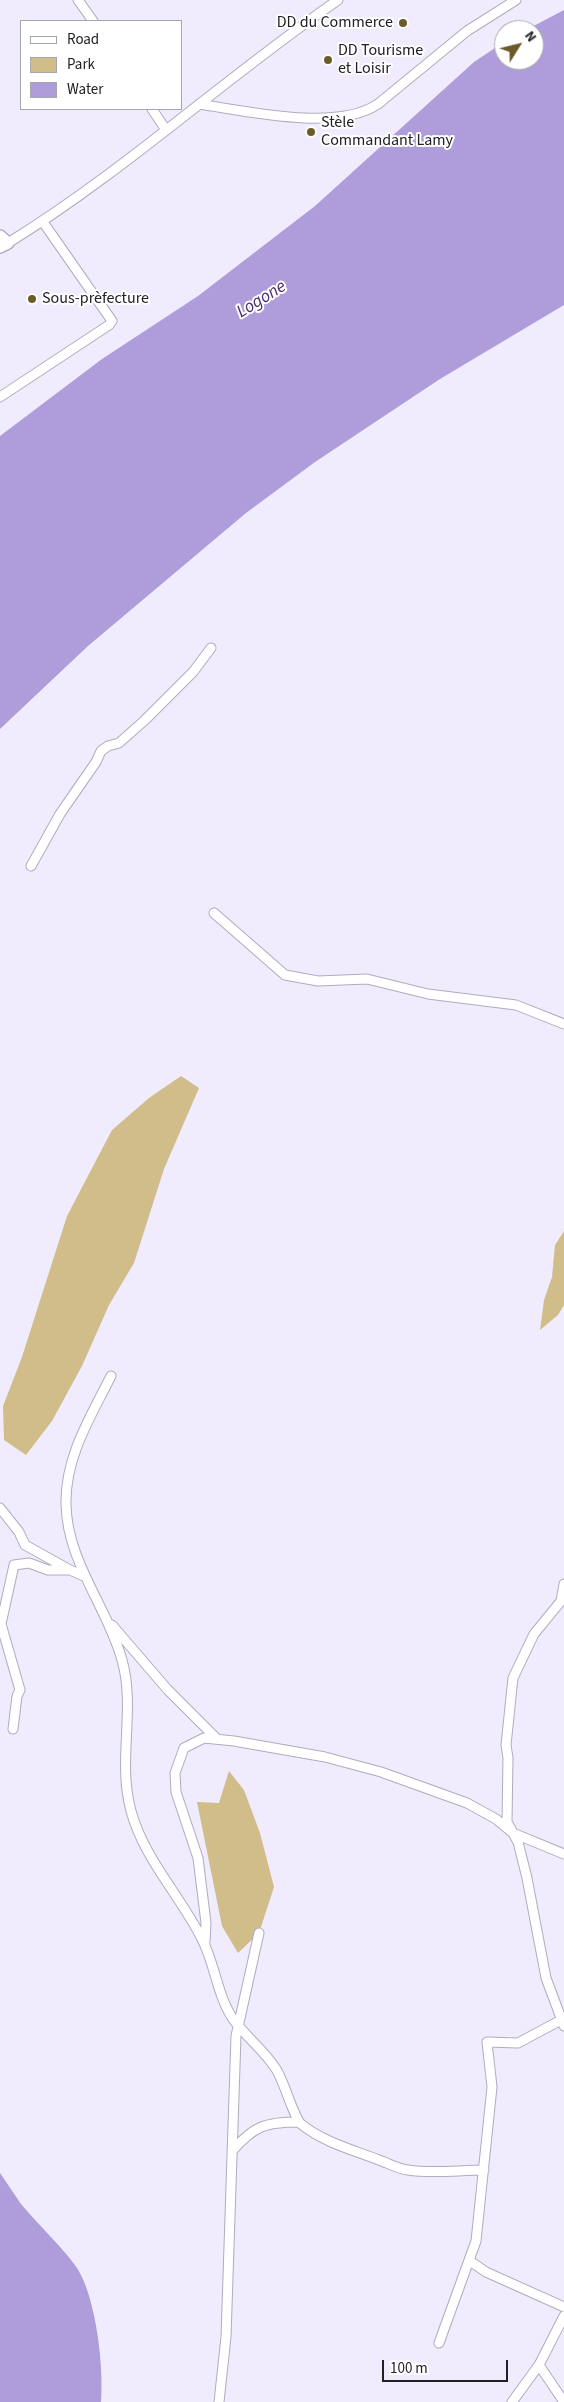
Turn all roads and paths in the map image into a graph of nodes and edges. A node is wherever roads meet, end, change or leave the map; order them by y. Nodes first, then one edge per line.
1 (78, 0) edge
2 (516, 0) edge
3 (336, 1) edge
4 (92, 20) edge
5 (199, 104) junction
6 (153, 110) edge
7 (166, 130) junction
8 (42, 222) junction
9 (3, 242) edge
10 (0, 396) edge
11 (211, 648) dead end
12 (31, 866) dead end
13 (214, 913) dead end
14 (564, 1024) edge
15 (111, 1376) dead end
16 (0, 1508) edge
17 (70, 1570) junction
18 (84, 1576) junction
19 (564, 1584) edge
20 (106, 1619) junction
21 (13, 1729) dead end
22 (217, 1739) junction
23 (513, 1834) junction
24 (564, 1854) edge
25 (259, 1933) dead end
26 (205, 1945) junction
27 (562, 2023) edge
28 (238, 2025) junction
29 (299, 2122) junction
30 (232, 2151) junction
31 (484, 2170) junction
32 (470, 2261) junction
33 (564, 2307) edge
34 (564, 2316) edge
35 (440, 2343) dead end
36 (539, 2365) junction
37 (218, 2402) edge
38 (512, 2402) edge
39 (564, 2402) edge

1 - 4 street
2 - 5 street
3 - 5 street
5 - 7 street
6 - 7 street
7 - 8 street
8 - 9 street
8 - 10 street
11 - 12 street
13 - 14 street
15 - 18 street
16 - 17 street
17 - 18 street
17 - 21 street
18 - 20 street
19 - 23 street
20 - 22 street
20 - 26 street
22 - 23 street
22 - 26 street
23 - 24 street
23 - 27 street
25 - 28 street
26 - 28 street
27 - 31 street
28 - 29 street
28 - 30 street
29 - 30 street
29 - 31 street
30 - 37 street
31 - 32 street
32 - 33 street
32 - 35 street
34 - 36 street
36 - 38 street
36 - 39 street

